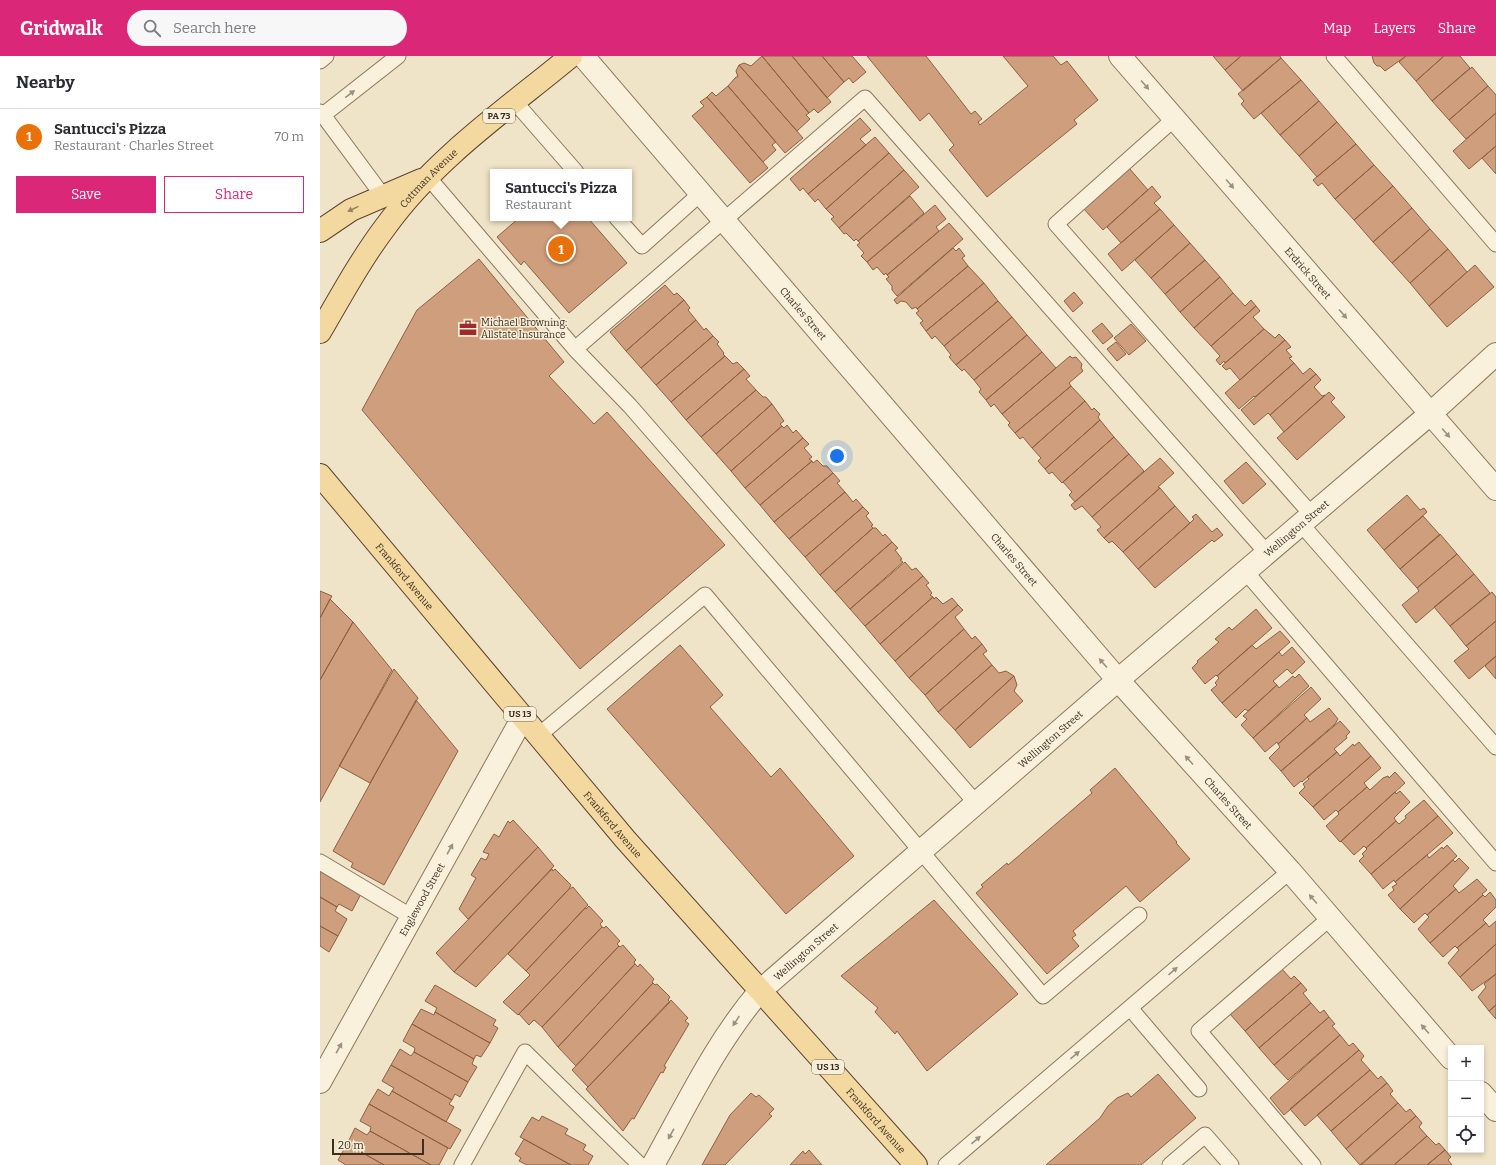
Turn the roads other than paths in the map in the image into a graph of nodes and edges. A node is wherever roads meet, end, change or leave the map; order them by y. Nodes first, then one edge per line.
1 (326, 56) edge
2 (398, 56) edge
3 (571, 56) edge
4 (583, 56) edge
5 (1120, 56) edge
6 (1334, 56) edge
7 (320, 60) edge
8 (515, 102) junction
9 (322, 113) edge
10 (1174, 119) junction
11 (573, 169) edge
12 (428, 177) junction
13 (701, 193) junction
14 (383, 196) junction
15 (724, 220) junction
16 (620, 221) edge
17 (320, 231) edge
18 (1496, 244) edge
19 (320, 332) edge
20 (575, 349) junction
21 (1496, 354) edge
22 (1430, 414) junction
23 (320, 475) edge
24 (1496, 489) edge
25 (1307, 519) junction
26 (1267, 553) junction
27 (1246, 571) junction
28 (1118, 680) junction
29 (523, 717) junction
30 (538, 736) junction
31 (1496, 748) edge
32 (976, 803) junction
33 (921, 851) junction
34 (320, 862) edge
35 (1496, 863) edge
36 (1290, 872) junction
37 (1139, 915) dead end
38 (412, 917) junction
39 (1330, 918) junction
40 (760, 991) junction
41 (1130, 1008) junction
42 (1448, 1055) edge
43 (320, 1082) edge
44 (1199, 1089) dead end
45 (1484, 1096) edge
46 (1496, 1110) edge
47 (462, 1165) edge
48 (640, 1165) edge
49 (653, 1165) edge
50 (916, 1165) edge
51 (946, 1165) edge
52 (1170, 1165) edge
53 (1231, 1165) edge
54 (1313, 1165) edge

1 - 7 lane
9 -> 2 lane
3 - 8 main road, Cottman Avenue / PA 73
4 - 13 street, Charles Street
5 -> 10 street, Erdrick Street
6 - 18 lane
8 - 11 lane
8 - 12 main road, Cottman Avenue / PA 73
9 - 14 lane
10 -> 22 street, Erdrick Street
10 - 25 lane
12 - 14 main road
12 - 19 main road, Cottman Avenue / PA 73
12 - 20 lane
13 - 15 street, Charles Street
13 - 16 lane
14 -> 17 main road
15 - 20 lane
15 - 26 lane
28 -> 15 street, Charles Street
20 - 32 lane
21 - 22 street, Wellington Street
22 -> 24 street, Erdrick Street
22 - 25 street, Wellington Street
23 - 29 main road, Frankford Avenue / US 13
25 - 26 street, Wellington Street
25 - 31 lane
26 - 27 street, Wellington Street
27 - 28 street, Wellington Street
27 - 35 lane
28 - 32 street, Wellington Street
36 -> 28 street, Charles Street
29 - 30 main road, Frankford Avenue / US 13
38 -> 29 street, Englewood Street
30 - 33 lane
30 - 40 main road, Frankford Avenue / US 13
32 - 33 street, Wellington Street
33 - 37 lane
33 - 40 street, Wellington Street
34 - 38 lane
39 -> 36 street, Charles Street
41 -> 36 lane
43 -> 38 street, Englewood Street
42 -> 39 street, Charles Street
39 - 54 lane
40 -> 49 street, Wellington Street
40 - 50 main road, Frankford Avenue / US 13
41 - 44 lane
51 -> 41 lane
45 - 46 street
47 - 48 lane
52 - 53 lane

